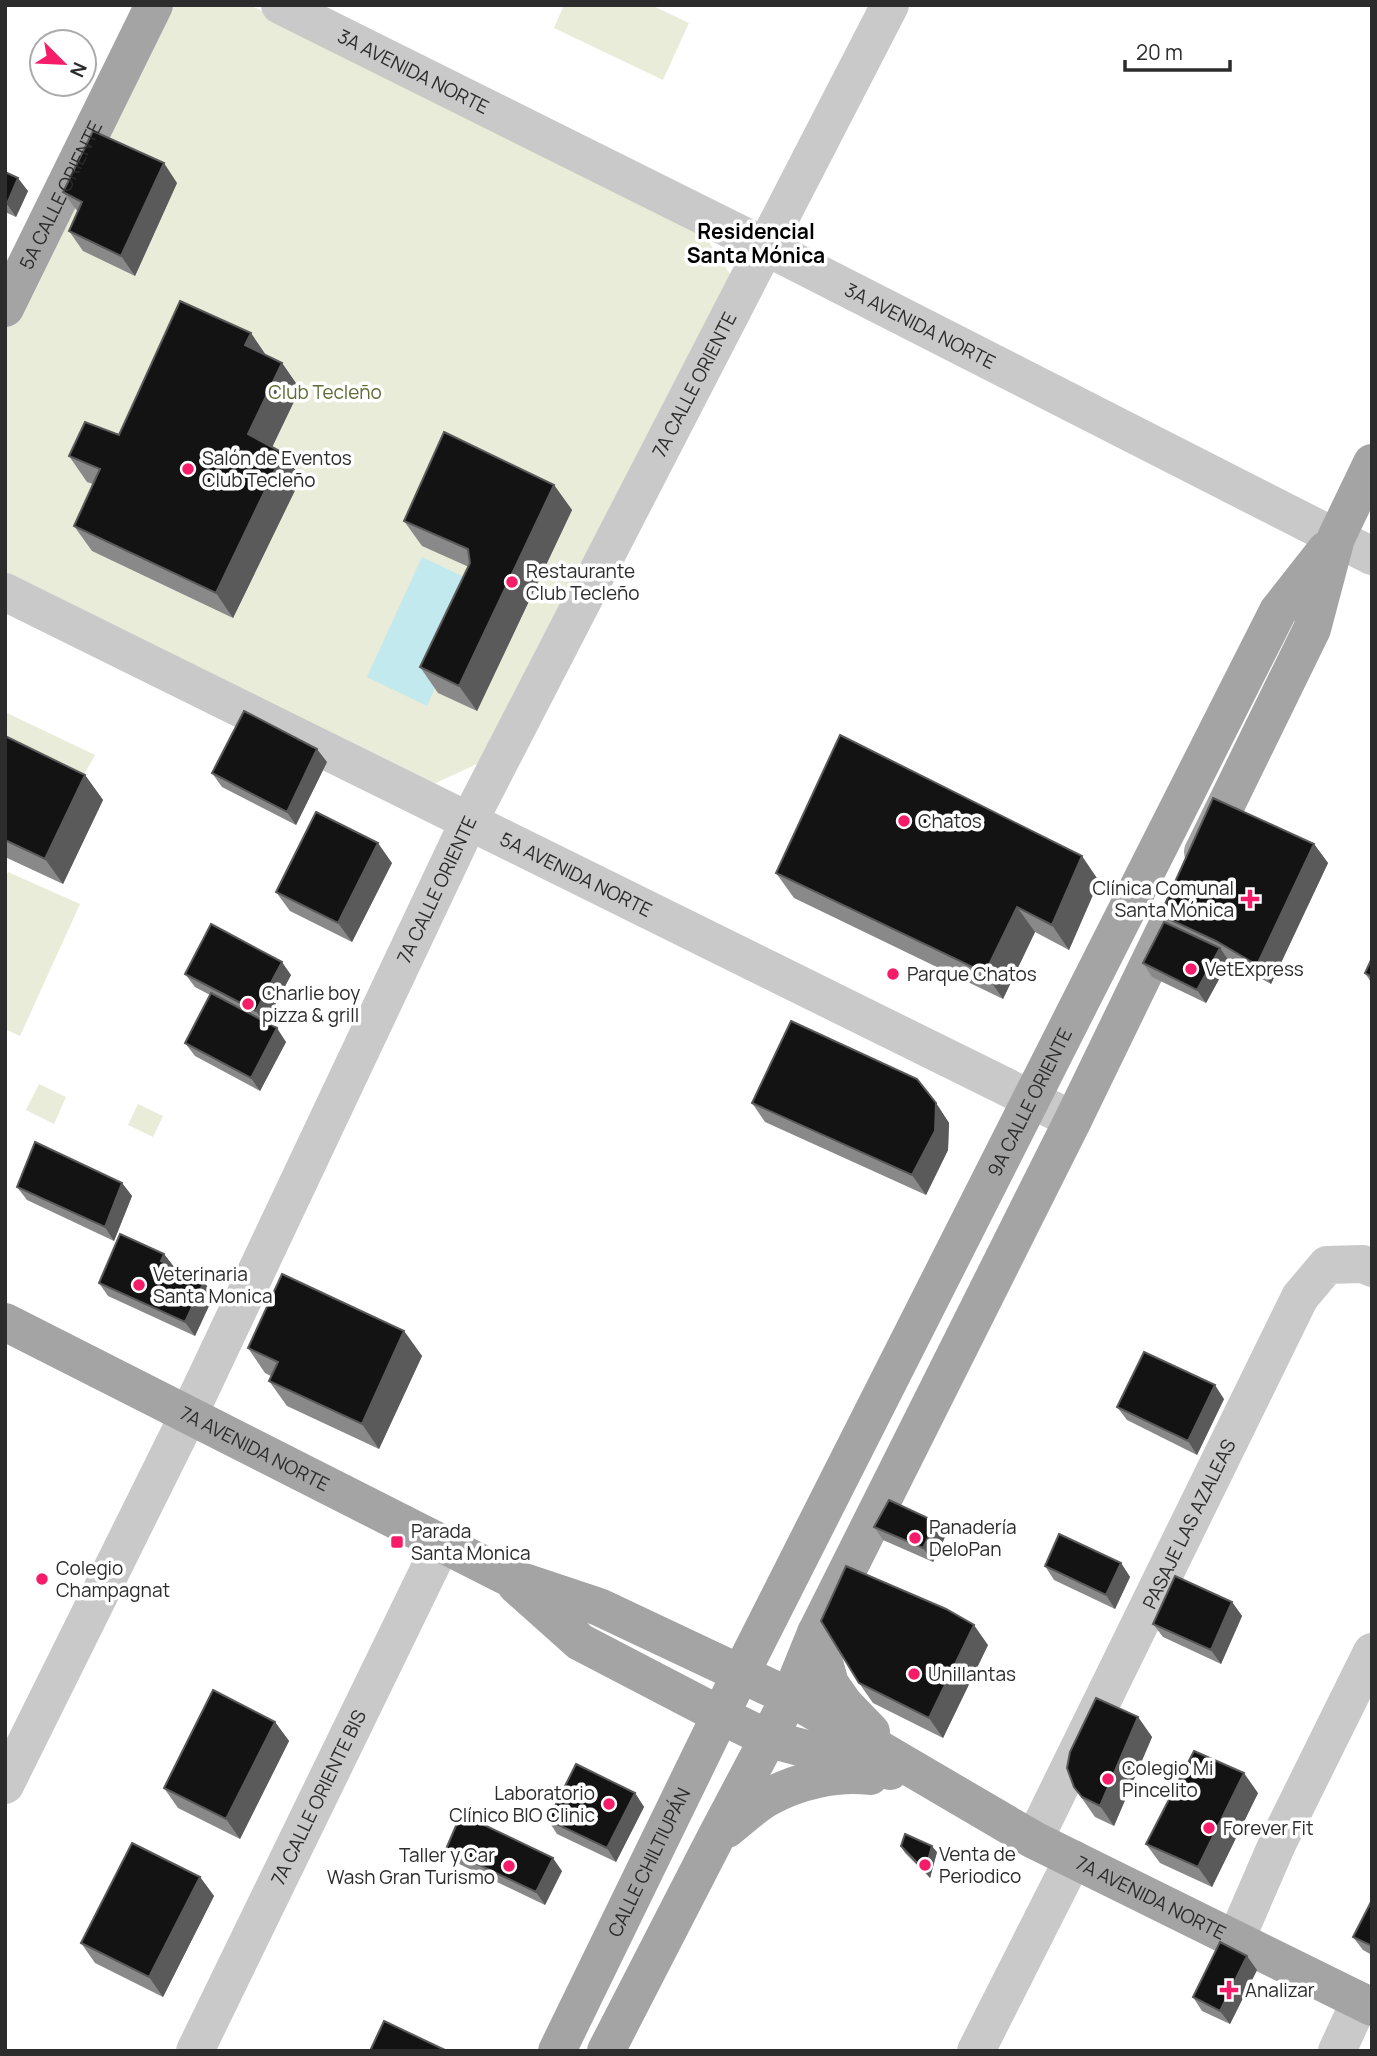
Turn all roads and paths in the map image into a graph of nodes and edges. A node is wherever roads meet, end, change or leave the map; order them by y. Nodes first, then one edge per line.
1 (154, 5) edge
2 (280, 5) edge
3 (890, 5) edge
4 (766, 247) junction
5 (5, 308) edge
6 (1372, 463) edge
7 (1336, 538) junction
8 (1372, 556) edge
9 (5, 592) edge
10 (469, 821) junction
11 (1032, 1100) junction
12 (1073, 1120) junction
13 (1369, 1259) edge
14 (5, 1322) edge
15 (189, 1413) junction
16 (442, 1544) junction
17 (506, 1576) junction
18 (817, 1633) junction
19 (1372, 1652) edge
20 (740, 1675) junction
21 (790, 1697) junction
22 (720, 1716) junction
23 (769, 1739) junction
24 (936, 1783) junction
25 (5, 1785) edge
26 (715, 1839) junction
27 (1034, 1840) junction
28 (1073, 1859) junction
29 (1236, 1939) junction
30 (1366, 2004) edge
31 (195, 2051) edge
32 (558, 2051) edge
33 (606, 2051) edge
34 (976, 2051) edge
35 (1337, 2051) edge

1 - 5 main road, 5A CALLE ORIENTE
2 - 4 street, 3A AVENIDA NORTE
3 - 4 street, 7A CALLE ORIENTE
4 - 7 street, 3A AVENIDA NORTE
4 - 10 street, 7A CALLE ORIENTE
6 - 7 main road, 9A CALLE ORIENTE
7 - 8 street, 3A AVENIDA NORTE
7 - 11 main road, 9A CALLE ORIENTE
7 - 12 main road, 9A CALLE ORIENTE
9 - 10 street, 5A AVENIDA NORTE
10 - 11 street, 5A AVENIDA NORTE
10 - 15 street, 7A CALLE ORIENTE
11 - 12 street, 5A AVENIDA NORTE
11 - 20 main road, 9A CALLE ORIENTE
12 - 18 main road, 9A CALLE ORIENTE
13 - 27 street, PASAJE LAS AZALEAS
14 - 15 main road, 7A AVENIDA NORTE
15 - 16 main road, 7A AVENIDA NORTE
15 - 25 street, 7A CALLE ORIENTE
16 - 17 main road, 7A AVENIDA NORTE
16 - 31 street, 7A CALLE ORIENTE BIS
17 - 20 main road, 7A AVENIDA NORTE
17 - 22 main road, 7A AVENIDA NORTE
18 - 21 main road, 9A CALLE ORIENTE
18 - 24 main road
19 - 29 street
20 - 21 main road, 7A AVENIDA NORTE
20 - 22 main road, CALLE CHILTIUPÁN
21 - 23 main road
21 - 24 main road, 7A AVENIDA NORTE
22 - 23 main road, 7A AVENIDA NORTE
22 - 32 main road, CALLE CHILTIUPÁN
23 - 24 main road, 7A AVENIDA NORTE
23 - 26 main road
24 - 26 main road
24 - 27 main road, 7A AVENIDA NORTE
26 - 33 main road
27 - 28 main road, 7A AVENIDA NORTE
28 - 29 main road, 7A AVENIDA NORTE
28 - 34 street
29 - 30 main road, 7A AVENIDA NORTE
30 - 35 street

